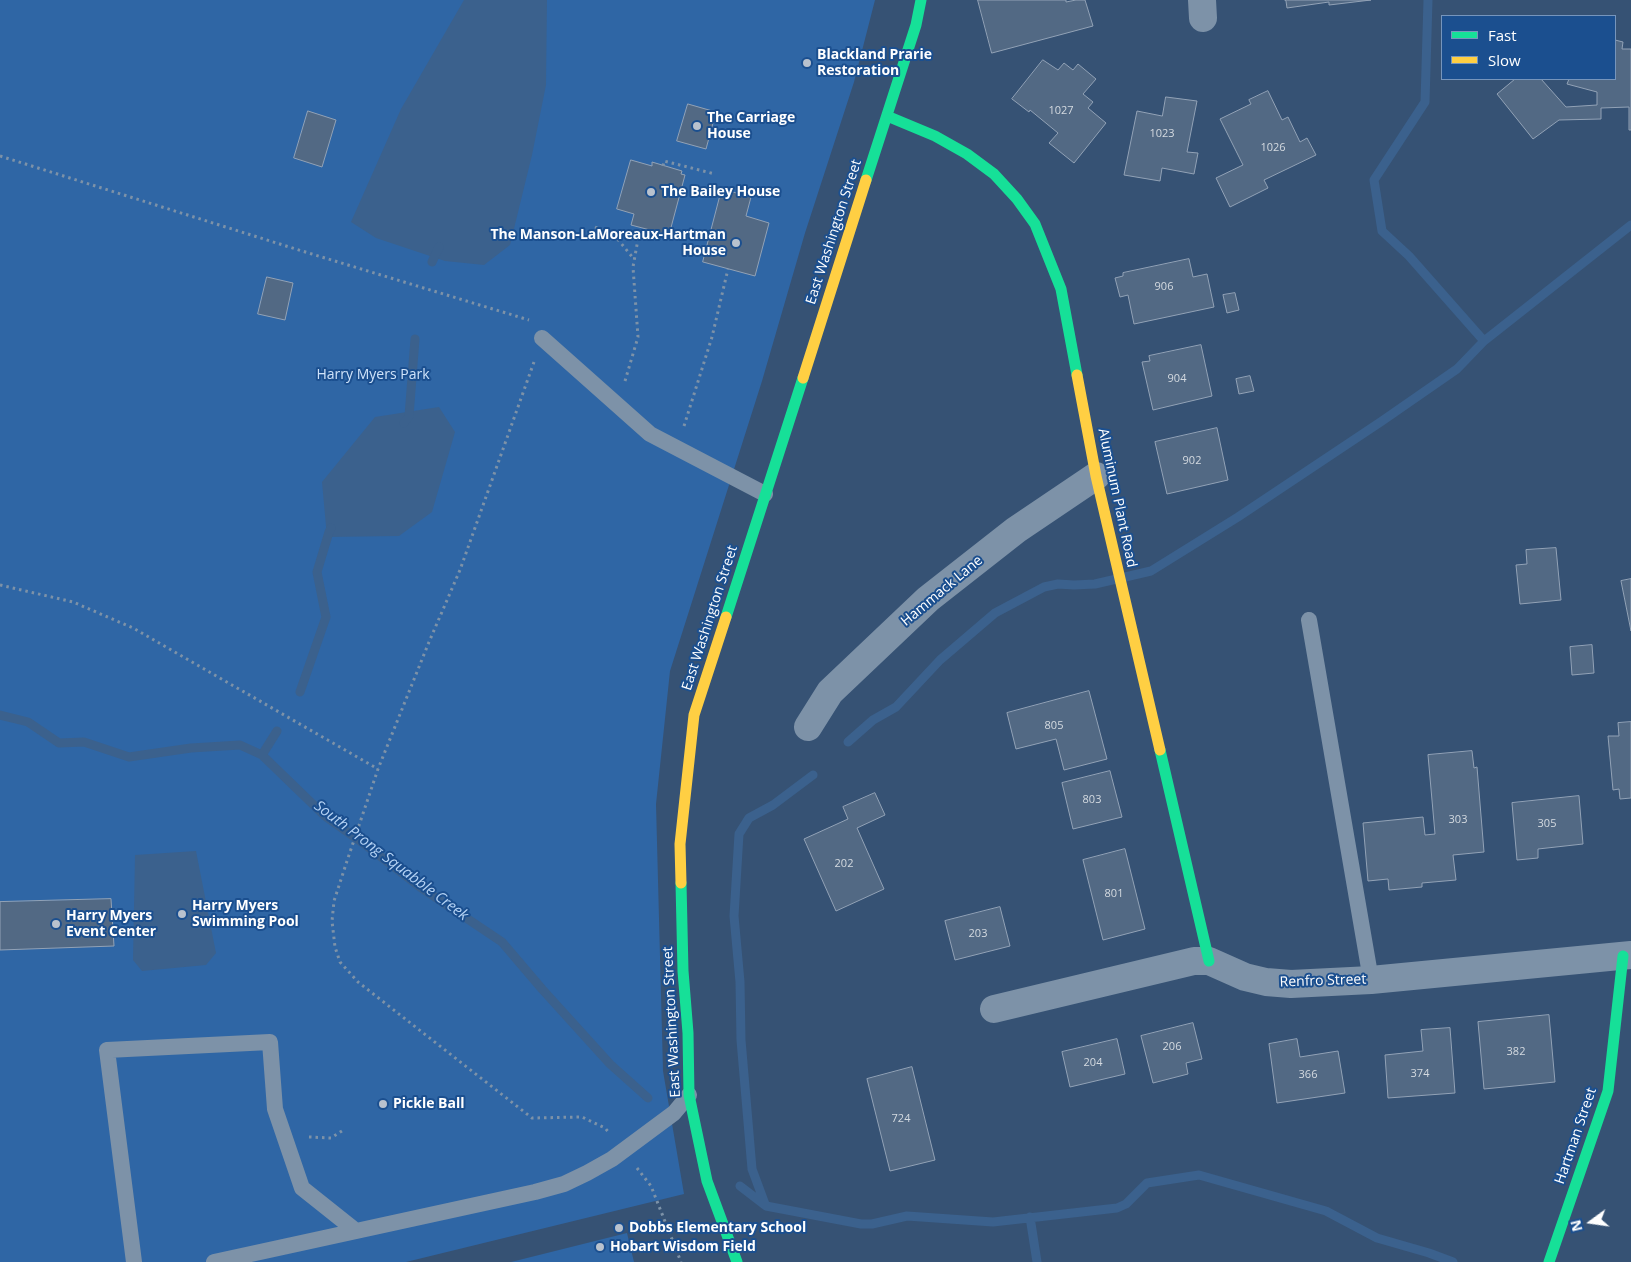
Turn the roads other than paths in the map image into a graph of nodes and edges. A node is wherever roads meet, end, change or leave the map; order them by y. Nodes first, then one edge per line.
1 (920, 0) edge
2 (887, 116) junction
3 (542, 338) road end
4 (1096, 476) junction
5 (766, 494) junction
6 (1309, 620) dead end
7 (808, 727) dead end
8 (1627, 955) edge
9 (1209, 961) junction
10 (1371, 980) junction
11 (994, 1009) dead end
12 (689, 1095) junction
13 (356, 1231) junction
14 (134, 1262) edge
15 (214, 1262) edge
16 (737, 1262) edge
17 (1549, 1262) edge

1 - 2 street, East Washington Street
2 - 4 street, Aluminum Plant Road
2 - 5 street, East Washington Street
3 - 5 lane
4 - 7 street, Hammack Lane
4 - 9 street, Aluminum Plant Road
5 - 12 street, East Washington Street
6 - 10 lane
8 - 10 street, Renfro Street
8 - 17 street, Hartman Street
9 - 10 street, Renfro Street
9 - 11 street, Renfro Street
12 - 13 lane
12 - 16 street, East Washington Street
13 - 14 lane
13 - 15 lane

